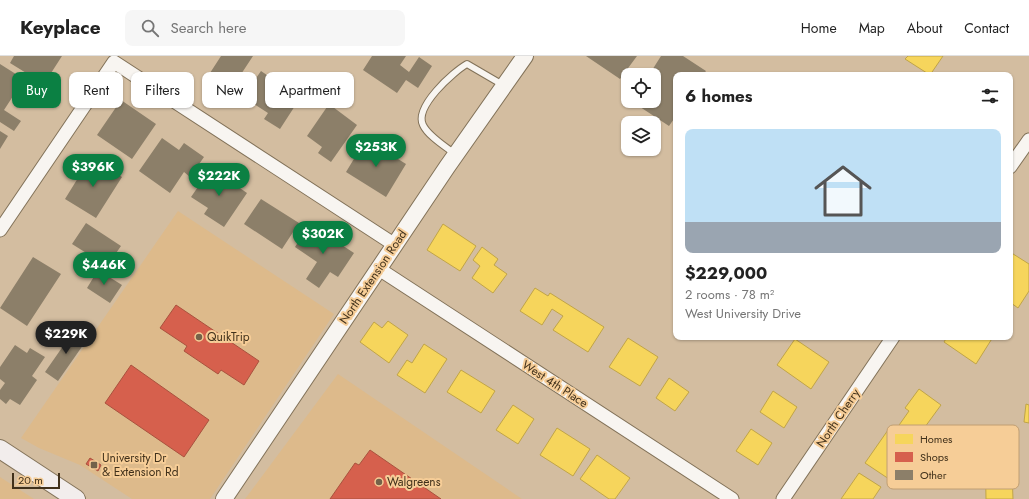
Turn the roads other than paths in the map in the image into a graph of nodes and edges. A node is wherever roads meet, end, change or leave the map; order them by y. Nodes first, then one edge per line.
1 (525, 56) edge
2 (504, 86) junction
3 (1029, 140) edge
4 (456, 155) junction
5 (1013, 163) edge
6 (0, 230) edge
7 (395, 245) junction
8 (379, 269) junction
9 (891, 340) edge
10 (0, 449) edge
11 (76, 499) edge
12 (224, 499) edge
13 (732, 499) edge
14 (783, 499) edge

1 - 2 street, North Extension Road
2 - 4 street, North Extension Road
2 - 4 lane
3 - 5 street
4 - 7 street, North Extension Road
6 - 7 street
7 - 8 street, North Extension Road
8 - 12 street, North Extension Road
8 - 13 street, West 4th Place
9 - 14 street, North Cherry
10 - 11 main road

